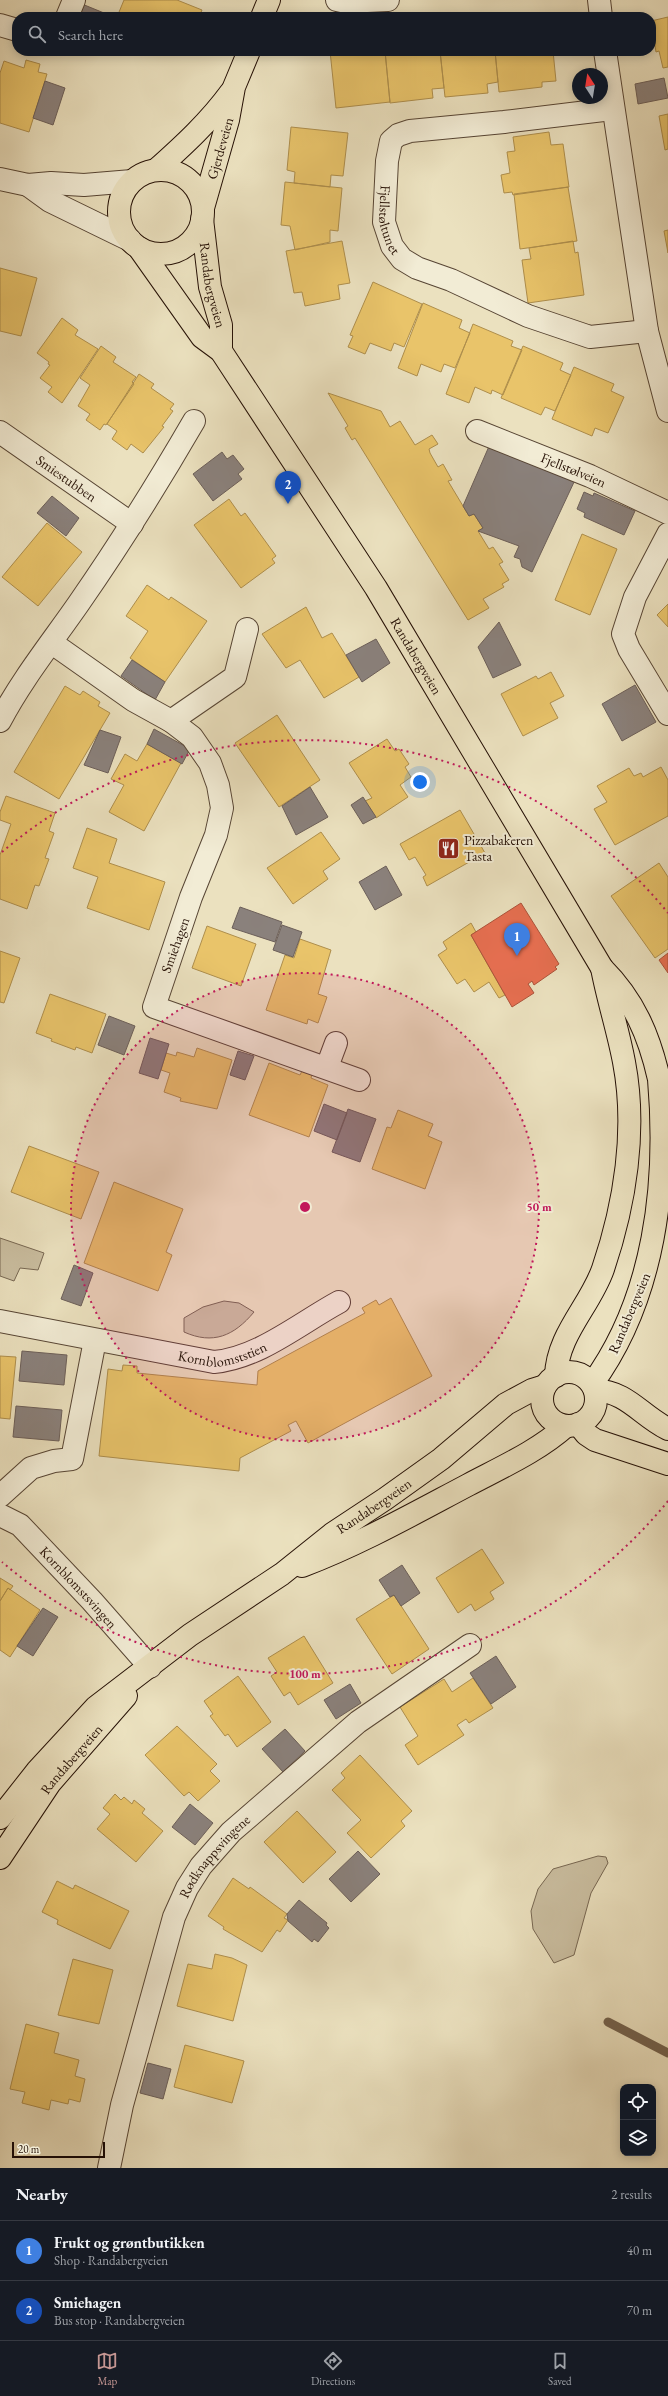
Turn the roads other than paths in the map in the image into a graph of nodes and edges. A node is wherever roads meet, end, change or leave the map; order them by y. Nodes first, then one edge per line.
1 (74, 0) edge
2 (269, 0) edge
3 (337, 0) edge
4 (388, 0) edge
5 (600, 0) edge
6 (69, 12) edge
7 (264, 12) edge
8 (601, 12) edge
9 (0, 26) edge
10 (12, 29) edge
11 (247, 56) edge
12 (606, 56) edge
13 (234, 87) junction
14 (612, 109) junction
15 (156, 170) junction
16 (0, 178) edge
17 (132, 181) junction
18 (28, 185) junction
19 (202, 214) junction
20 (134, 244) junction
21 (647, 330) junction
22 (221, 351) junction
23 (668, 411) edge
24 (194, 420) dead end
25 (477, 431) dead end
26 (0, 432) edge
27 (668, 513) edge
28 (132, 524) junction
29 (668, 534) edge
30 (247, 630) dead end
31 (52, 643) junction
32 (668, 714) edge
33 (0, 721) edge
34 (171, 721) junction
35 (602, 968) junction
36 (336, 1043) dead end
37 (327, 1067) junction
38 (359, 1080) dead end
39 (339, 1302) dead end
40 (0, 1321) edge
41 (95, 1340) junction
42 (550, 1381) junction
43 (593, 1387) junction
44 (572, 1425) junction
45 (668, 1429) edge
46 (668, 1464) edge
47 (0, 1496) edge
48 (0, 1515) edge
49 (282, 1574) junction
50 (470, 1645) dead end
51 (150, 1667) junction
52 (0, 1818) edge
53 (0, 1858) edge
54 (109, 2168) edge

1 - 6 street
2 - 7 main road
3 - 4 street
5 - 8 street
9 - 10 street
11 - 13 main road, Gjerdeveien
12 - 14 street
13 - 15 main road, Gjerdeveien
13 - 19 main road, Gjerdeveien
14 - 21 street
14 - 21 street, Fjellstøltunet
15 - 17 main road
15 - 19 main road
16 - 18 street, Randabergveien
17 - 18 street, Randabergveien
17 - 20 main road
18 - 20 street, Randabergveien
19 - 20 main road
19 - 22 main road, Randabergveien
20 - 22 main road, Randabergveien
21 - 23 street
22 - 35 main road, Randabergveien
24 - 28 street
25 - 27 street, Fjellstølveien
26 - 28 street, Smiestubben
28 - 31 street
29 - 32 street
30 - 34 street
31 - 33 street
31 - 34 street, Smiehagen
34 - 37 street, Smiehagen
35 - 42 main road, Randabergveien
35 - 43 main road, Randabergveien
36 - 37 street
37 - 38 street, Smiehagen
39 - 41 street, Kornblomststien
40 - 41 street, Kornblomststien
41 - 47 street
42 - 43 main road
42 - 44 main road
42 - 49 main road, Randabergveien
43 - 44 main road
43 - 45 main road
44 - 46 main road
44 - 49 main road, Randabergveien
48 - 51 street, Kornblomstsvingen
49 - 51 main road, Randabergveien
50 - 54 street, Rødknappsvingene
51 - 52 main road, Randabergveien
51 - 53 main road, Randabergveien

